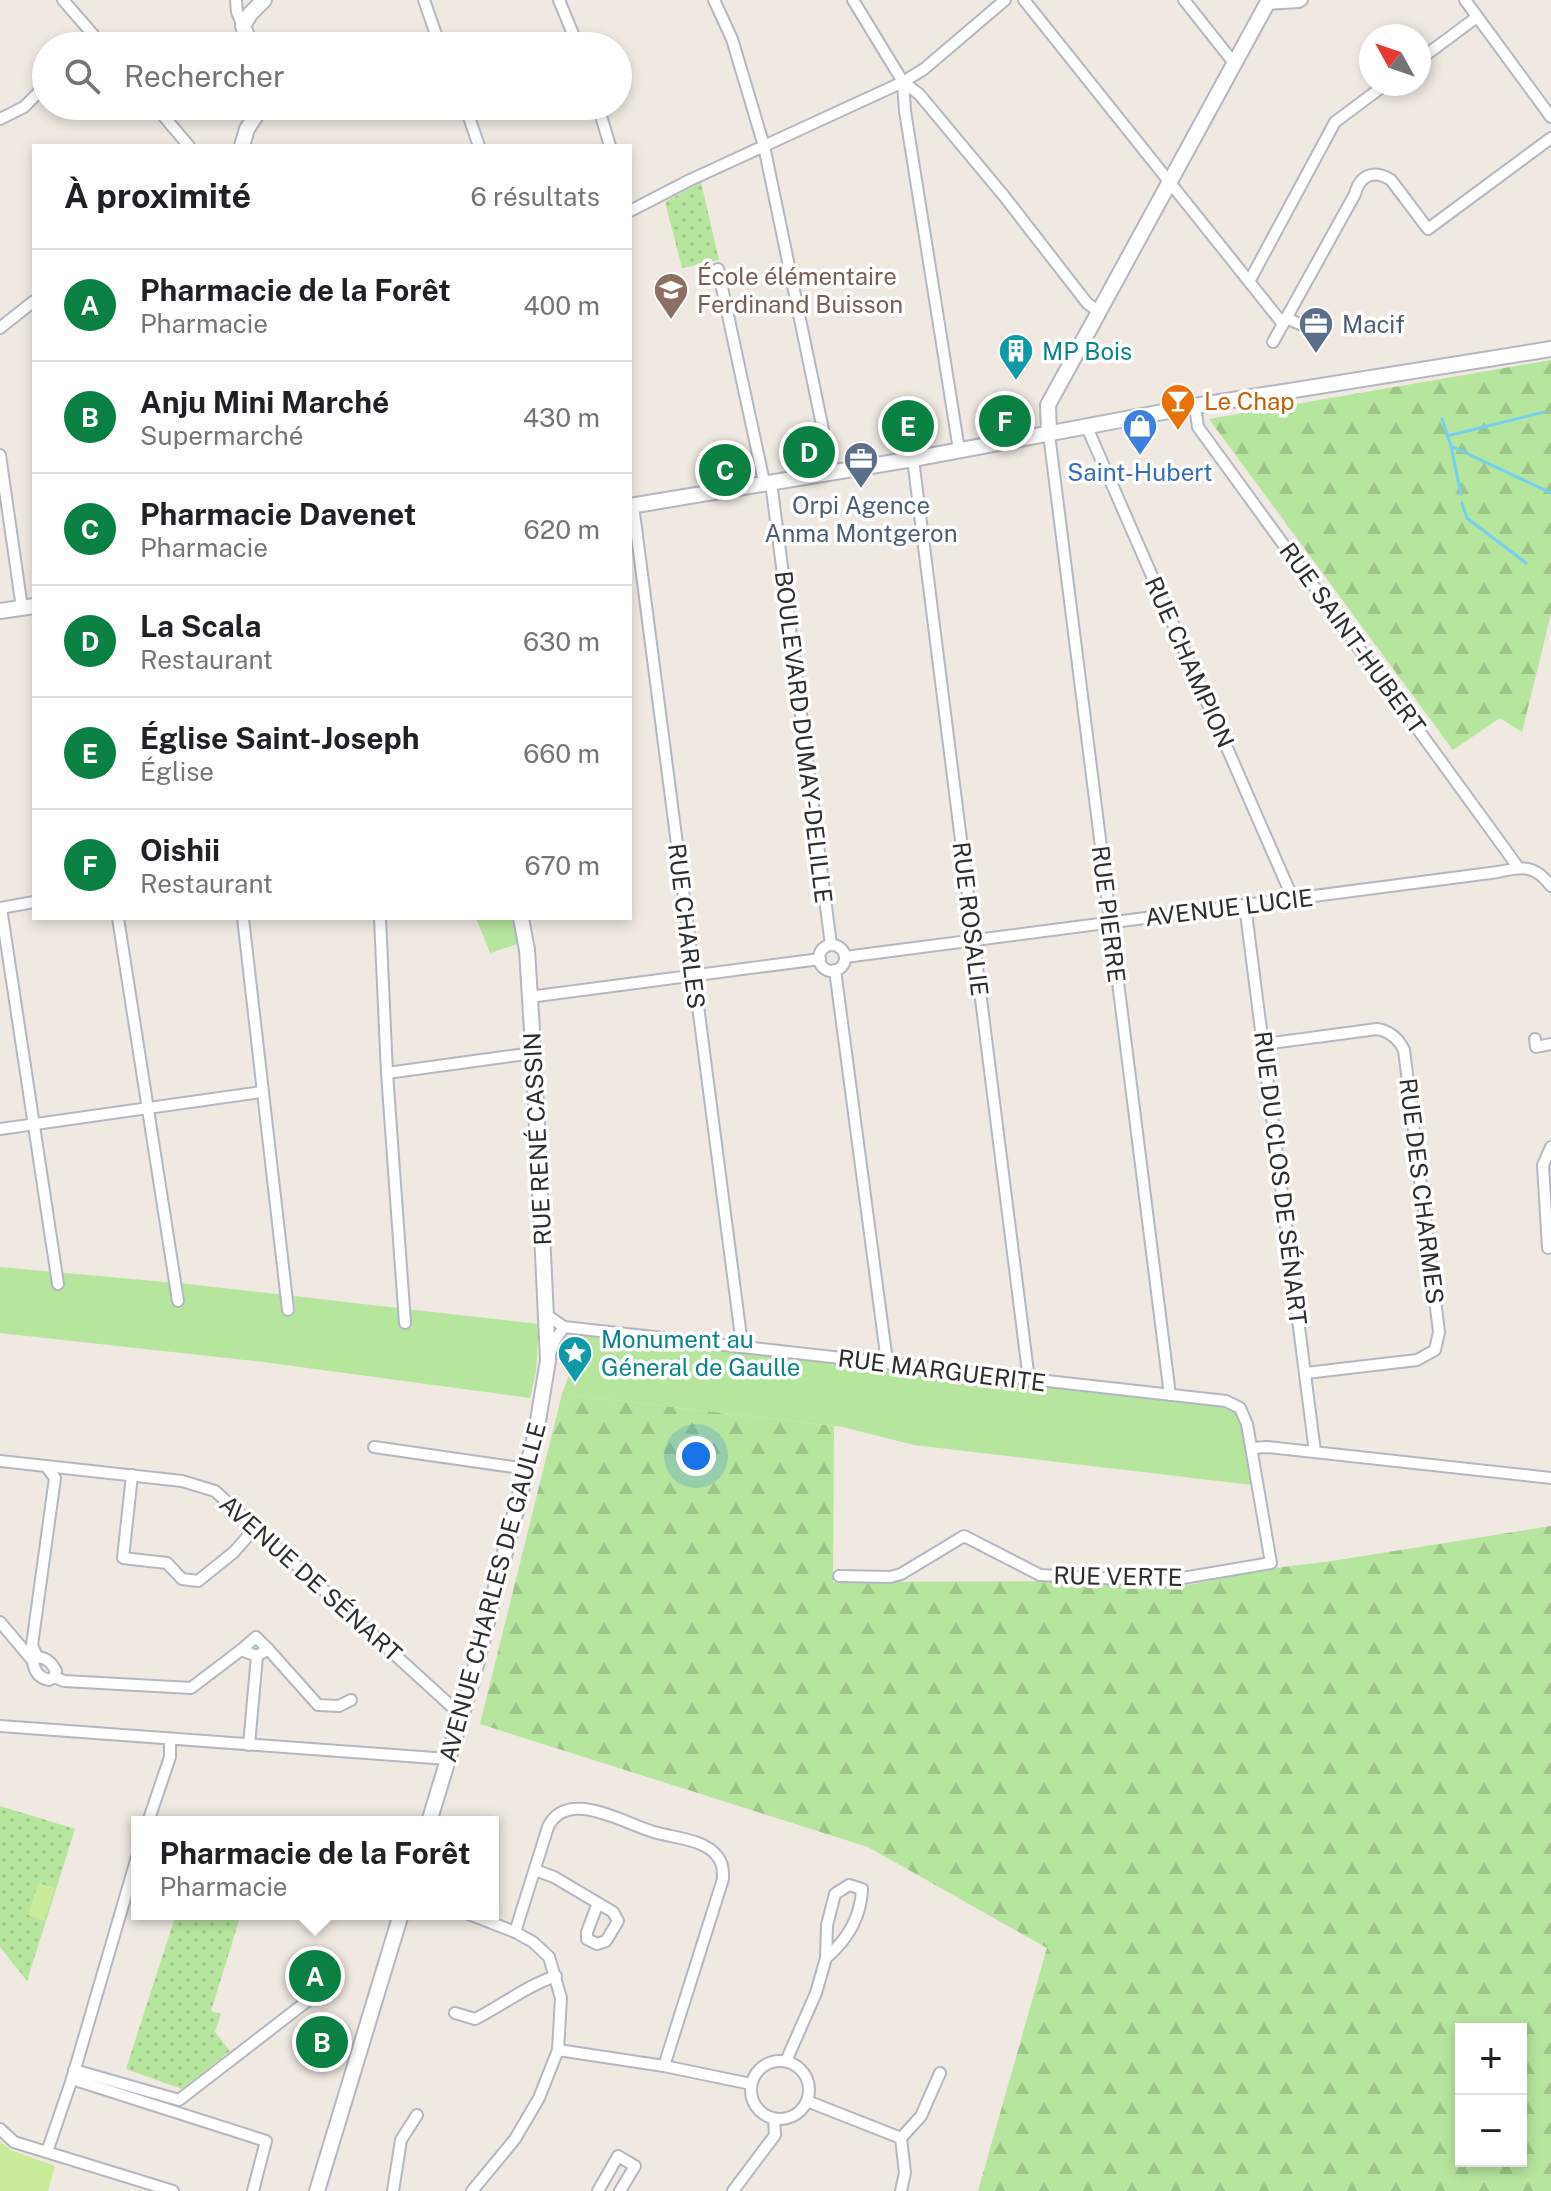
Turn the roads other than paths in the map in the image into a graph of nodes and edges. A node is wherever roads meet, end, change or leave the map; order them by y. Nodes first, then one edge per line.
1 (63, 0) edge
2 (236, 0) edge
3 (264, 0) edge
4 (424, 0) edge
5 (559, 0) edge
6 (714, 0) edge
7 (853, 0) edge
8 (1005, 0) edge
9 (1024, 0) edge
10 (1184, 0) edge
11 (1302, 0) edge
12 (1465, 0) edge
13 (1268, 2) edge
14 (1477, 17) junction
15 (243, 26) junction
16 (90, 32) edge
17 (245, 32) edge
18 (435, 32) edge
19 (572, 32) edge
20 (1431, 51) edge
21 (1234, 63) junction
22 (903, 82) junction
23 (1370, 96) edge
24 (32, 99) edge
25 (1551, 117) edge
26 (0, 119) edge
27 (167, 120) edge
28 (253, 120) edge
29 (470, 120) edge
30 (602, 120) edge
31 (1551, 138) edge
32 (187, 144) edge
33 (243, 144) edge
34 (478, 144) edge
35 (609, 144) edge
36 (764, 146) junction
37 (1169, 181) junction
38 (632, 210) edge
39 (718, 269) dead end
40 (1250, 280) junction
41 (32, 303) edge
42 (1099, 312) junction
43 (1284, 321) junction
44 (0, 328) edge
45 (1313, 333) dead end
46 (1273, 342) dead end
47 (1551, 349) edge
48 (1195, 406) junction
49 (1086, 425) junction
50 (1049, 434) junction
51 (959, 450) junction
52 (0, 455) edge
53 (913, 459) junction
54 (832, 473) junction
55 (767, 482) junction
56 (632, 506) edge
57 (28, 607) edge
58 (0, 611) edge
59 (1518, 867) junction
60 (1551, 886) edge
61 (1293, 899) junction
62 (32, 902) edge
63 (1245, 905) junction
64 (0, 908) edge
65 (118, 920) edge
66 (243, 920) edge
67 (380, 920) edge
68 (521, 920) edge
69 (1110, 922) junction
70 (974, 940) junction
71 (831, 945) junction
72 (845, 957) junction
73 (820, 959) junction
74 (835, 970) junction
75 (694, 976) junction
76 (529, 997) junction
77 (1535, 1039) dead end
78 (1264, 1044) junction
79 (1551, 1044) edge
80 (533, 1053) junction
81 (387, 1073) junction
82 (261, 1092) junction
83 (149, 1109) junction
84 (33, 1124) junction
85 (0, 1129) edge
86 (1551, 1147) edge
87 (1548, 1248) dead end
88 (58, 1284) dead end
89 (178, 1301) dead end
90 (288, 1310) dead end
91 (547, 1315) junction
92 (405, 1323) dead end
93 (564, 1327) junction
94 (740, 1347) junction
95 (548, 1360) junction
96 (885, 1362) junction
97 (1306, 1373) junction
98 (1029, 1380) junction
99 (1170, 1395) junction
100 (374, 1447) dead end
101 (1252, 1448) junction
102 (1315, 1452) junction
103 (0, 1461) edge
104 (46, 1466) junction
105 (527, 1469) junction
106 (132, 1475) junction
107 (1551, 1478) edge
108 (255, 1528) junction
109 (839, 1576) dead end
110 (0, 1622) edge
111 (268, 1649) junction
112 (241, 1650) junction
113 (257, 1656) junction
114 (35, 1659) junction
115 (351, 1700) dead end
116 (461, 1715) junction
117 (0, 1726) edge
118 (170, 1739) junction
119 (249, 1745) junction
120 (448, 1759) junction
121 (150, 1816) edge
122 (431, 1816) edge
123 (535, 1870) junction
124 (131, 1877) edge
125 (598, 1903) dead end
126 (399, 1920) edge
127 (484, 1920) edge
128 (515, 1932) junction
129 (826, 1958) junction
130 (556, 1976) junction
131 (306, 2002) dead end
132 (455, 2013) dead end
133 (558, 2050) junction
134 (786, 2061) junction
135 (664, 2066) junction
136 (940, 2073) dead end
137 (73, 2074) junction
138 (751, 2084) junction
139 (807, 2101) junction
140 (417, 2115) dead end
141 (774, 2119) junction
142 (0, 2129) edge
143 (901, 2138) junction
144 (47, 2152) junction
145 (736, 2189) edge
146 (173, 2191) edge
147 (253, 2191) edge
148 (317, 2191) edge
149 (393, 2191) edge
150 (472, 2191) edge
151 (598, 2191) edge
152 (620, 2191) edge
153 (901, 2191) edge

1 - 16 street
2 - 15 street
3 - 15 main road
4 - 18 street
5 - 19 street
6 - 36 street
7 - 22 street
8 - 22 street
9 - 37 street
10 - 21 street
11 - 13 street
12 - 14 street
13 - 21 main road
14 - 20 street
14 - 25 street
15 - 17 main road
21 - 37 main road
22 - 36 street
22 - 42 street
22 - 51 street
23 - 40 street
24 - 26 street
27 - 32 street
28 - 33 main road
29 - 34 street
30 - 35 street
31 - 43 street
36 - 38 street
36 - 54 street
37 - 40 street
37 - 42 main road
39 - 55 street, BOULEVARD DUMAY-DELILLE
40 - 43 street
41 - 44 street
42 - 50 main road
43 - 45 street
43 - 46 street
47 - 48 main road
48 - 49 main road
48 - 59 street, RUE SAINT-HUBERT
49 - 50 main road
49 - 61 street, RUE CHAMPION
50 - 51 main road
50 - 69 street, RUE PIERRE
51 - 53 main road
52 - 57 street
53 - 54 main road
53 - 70 street, RUE ROSALIE
54 - 55 main road
55 - 56 main road
55 - 71 street, BOULEVARD DUMAY-DELILLE
56 - 75 street, RUE CHARLES
57 - 58 main road
59 - 60 street
59 - 61 street, AVENUE LUCIE
61 - 63 street, AVENUE LUCIE
62 - 64 street
63 - 69 street, AVENUE LUCIE
63 - 78 street, RUE DU CLOS DE SÉNART
64 - 84 street
65 - 83 street
66 - 82 street
67 - 81 street
68 - 76 main road, RUE RENÉ CASSIN
69 - 70 street, AVENUE LUCIE
69 - 99 street, RUE PIERRE
70 - 72 street, AVENUE LUCIE
70 - 98 street, RUE ROSALIE
71 - 72 street
71 - 73 street
72 - 74 street
73 - 74 street
73 - 75 street
74 - 96 street
75 - 76 street
75 - 94 street, RUE CHARLES
76 - 80 main road, RUE RENÉ CASSIN
77 - 79 street
78 - 97 street, RUE DU CLOS DE SÉNART
78 - 97 street, RUE DES CHARMES
80 - 81 street
80 - 91 main road, RUE RENÉ CASSIN
81 - 92 street
82 - 83 street
82 - 90 street
83 - 84 street
83 - 89 street
84 - 85 street
84 - 88 street
86 - 87 street
91 - 93 street, RUE MARGUERITE
91 - 95 main road, RUE RENÉ CASSIN
93 - 94 street, RUE MARGUERITE
93 - 95 street
94 - 96 street, RUE MARGUERITE
95 - 105 main road, AVENUE CHARLES DE GAULLE
96 - 98 street, RUE MARGUERITE
97 - 102 street, RUE DU CLOS DE SÉNART
98 - 99 street, RUE MARGUERITE
99 - 101 street, RUE MARGUERITE
100 - 105 street
101 - 102 street
101 - 109 street, RUE VERTE
102 - 107 street
103 - 104 street, AVENUE DE SÉNART
104 - 106 street, AVENUE DE SÉNART
104 - 114 street
105 - 116 main road, AVENUE CHARLES DE GAULLE
106 - 108 street, AVENUE DE SÉNART
106 - 108 street
108 - 116 street, AVENUE DE SÉNART
110 - 114 street
111 - 112 street
111 - 113 street
111 - 115 street
112 - 113 street
112 - 114 street
113 - 119 street
116 - 120 main road, AVENUE CHARLES DE GAULLE
117 - 118 street
118 - 119 street
118 - 121 street
119 - 120 street
120 - 122 main road, AVENUE CHARLES DE GAULLE
123 - 125 street
123 - 128 street
123 - 135 street
124 - 137 street
126 - 148 main road
127 - 128 street
128 - 130 street
129 - 129 street
129 - 134 street
130 - 132 street
130 - 133 street
131 - 137 street
133 - 135 street
133 - 150 street
134 - 138 street
134 - 139 street
135 - 138 street
136 - 143 street
137 - 144 street
137 - 147 street
138 - 141 street
139 - 141 street
139 - 143 street
140 - 149 street
141 - 145 street
142 - 144 street
143 - 153 street
144 - 146 street
151 - 152 street

